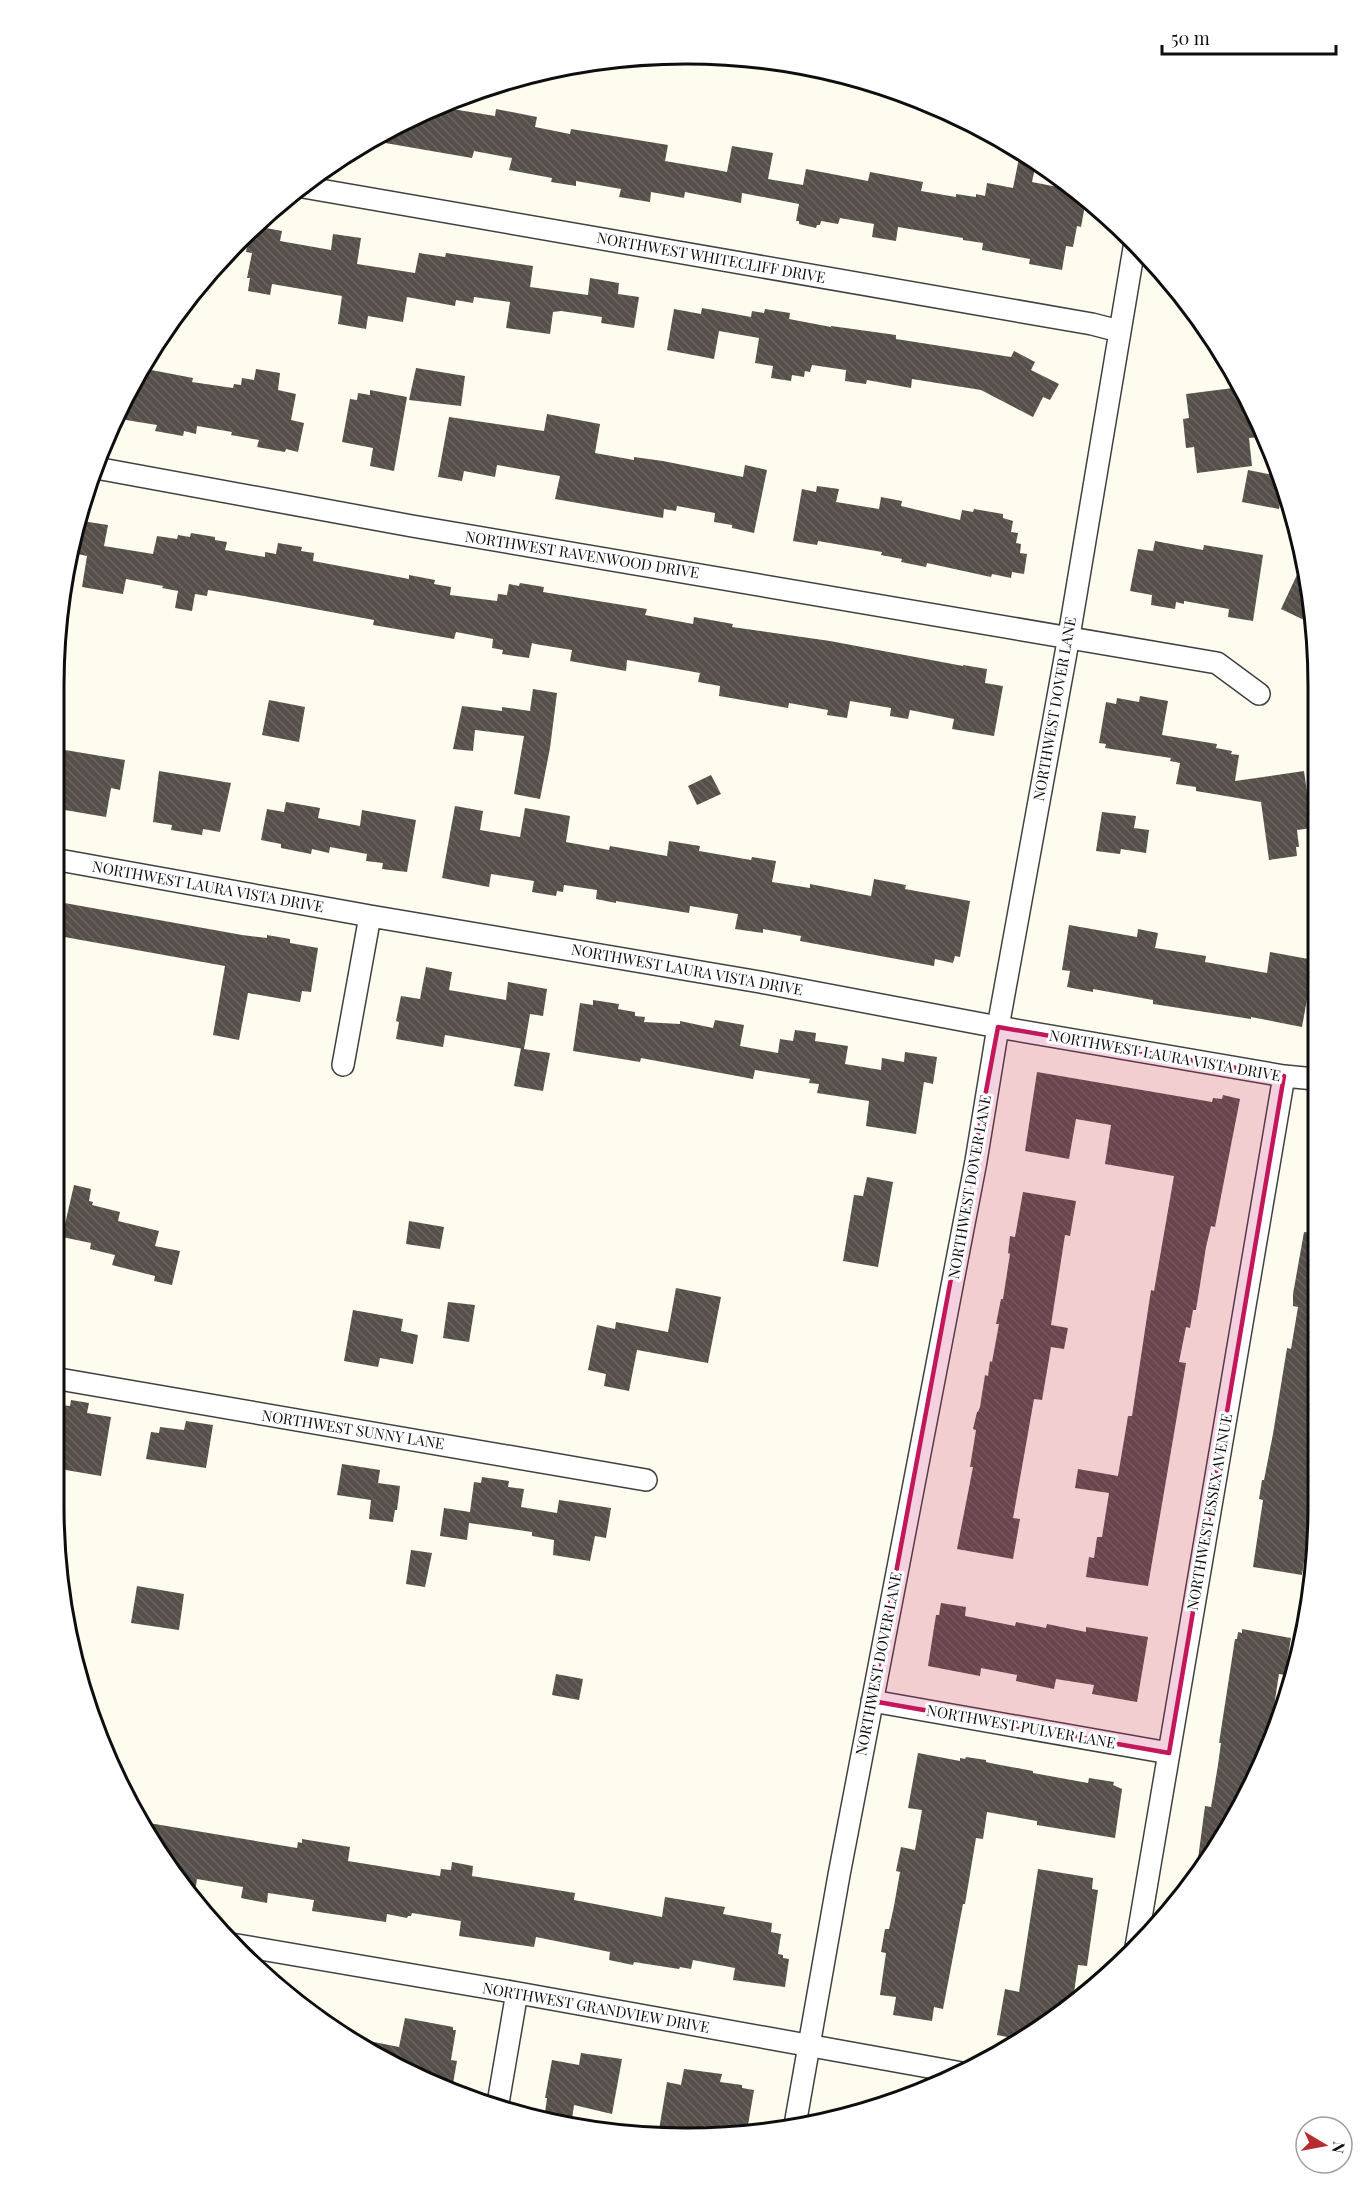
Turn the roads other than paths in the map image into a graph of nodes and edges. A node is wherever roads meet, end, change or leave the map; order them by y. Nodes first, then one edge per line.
1 (314, 189) edge
2 (1133, 255) edge
3 (1119, 332) junction
4 (104, 469) edge
5 (1069, 636) junction
6 (1259, 694) dead end
7 (64, 861) edge
8 (370, 916) junction
9 (998, 1027) junction
10 (344, 1065) dead end
11 (1284, 1076) junction
12 (1308, 1078) edge
13 (64, 1380) edge
14 (646, 1480) dead end
15 (872, 1701) junction
16 (1169, 1753) junction
17 (1139, 1932) edge
18 (248, 1947) edge
19 (518, 1993) junction
20 (810, 2047) junction
21 (947, 2070) edge
22 (499, 2100) edge
23 (796, 2119) edge

1 - 3 street, NORTHWEST WHITECLIFF DRIVE
2 - 3 street, NORTHWEST DOVER LANE
3 - 5 street, NORTHWEST DOVER LANE
4 - 5 street, NORTHWEST RAVENWOOD DRIVE
5 - 6 street, NORTHWEST RAVENWOOD DRIVE
5 - 9 street, NORTHWEST DOVER LANE
7 - 8 street, NORTHWEST LAURA VISTA DRIVE
8 - 9 street, NORTHWEST LAURA VISTA DRIVE
8 - 10 street
9 - 11 street, NORTHWEST LAURA VISTA DRIVE
9 - 15 street, NORTHWEST DOVER LANE
11 - 12 street, NORTHWEST LAURA VISTA DRIVE
11 - 16 street, NORTHWEST ESSEX AVENUE
13 - 14 street, NORTHWEST SUNNY LANE
15 - 16 street, NORTHWEST PULVER LANE
15 - 20 street, NORTHWEST DOVER LANE
16 - 17 street, NORTHWEST ESSEX AVENUE
18 - 19 street, NORTHWEST GRANDVIEW DRIVE
19 - 20 street, NORTHWEST GRANDVIEW DRIVE
19 - 22 street
20 - 21 street, NORTHWEST GRANDVIEW DRIVE
20 - 23 street, NORTHWEST DOVER LANE

